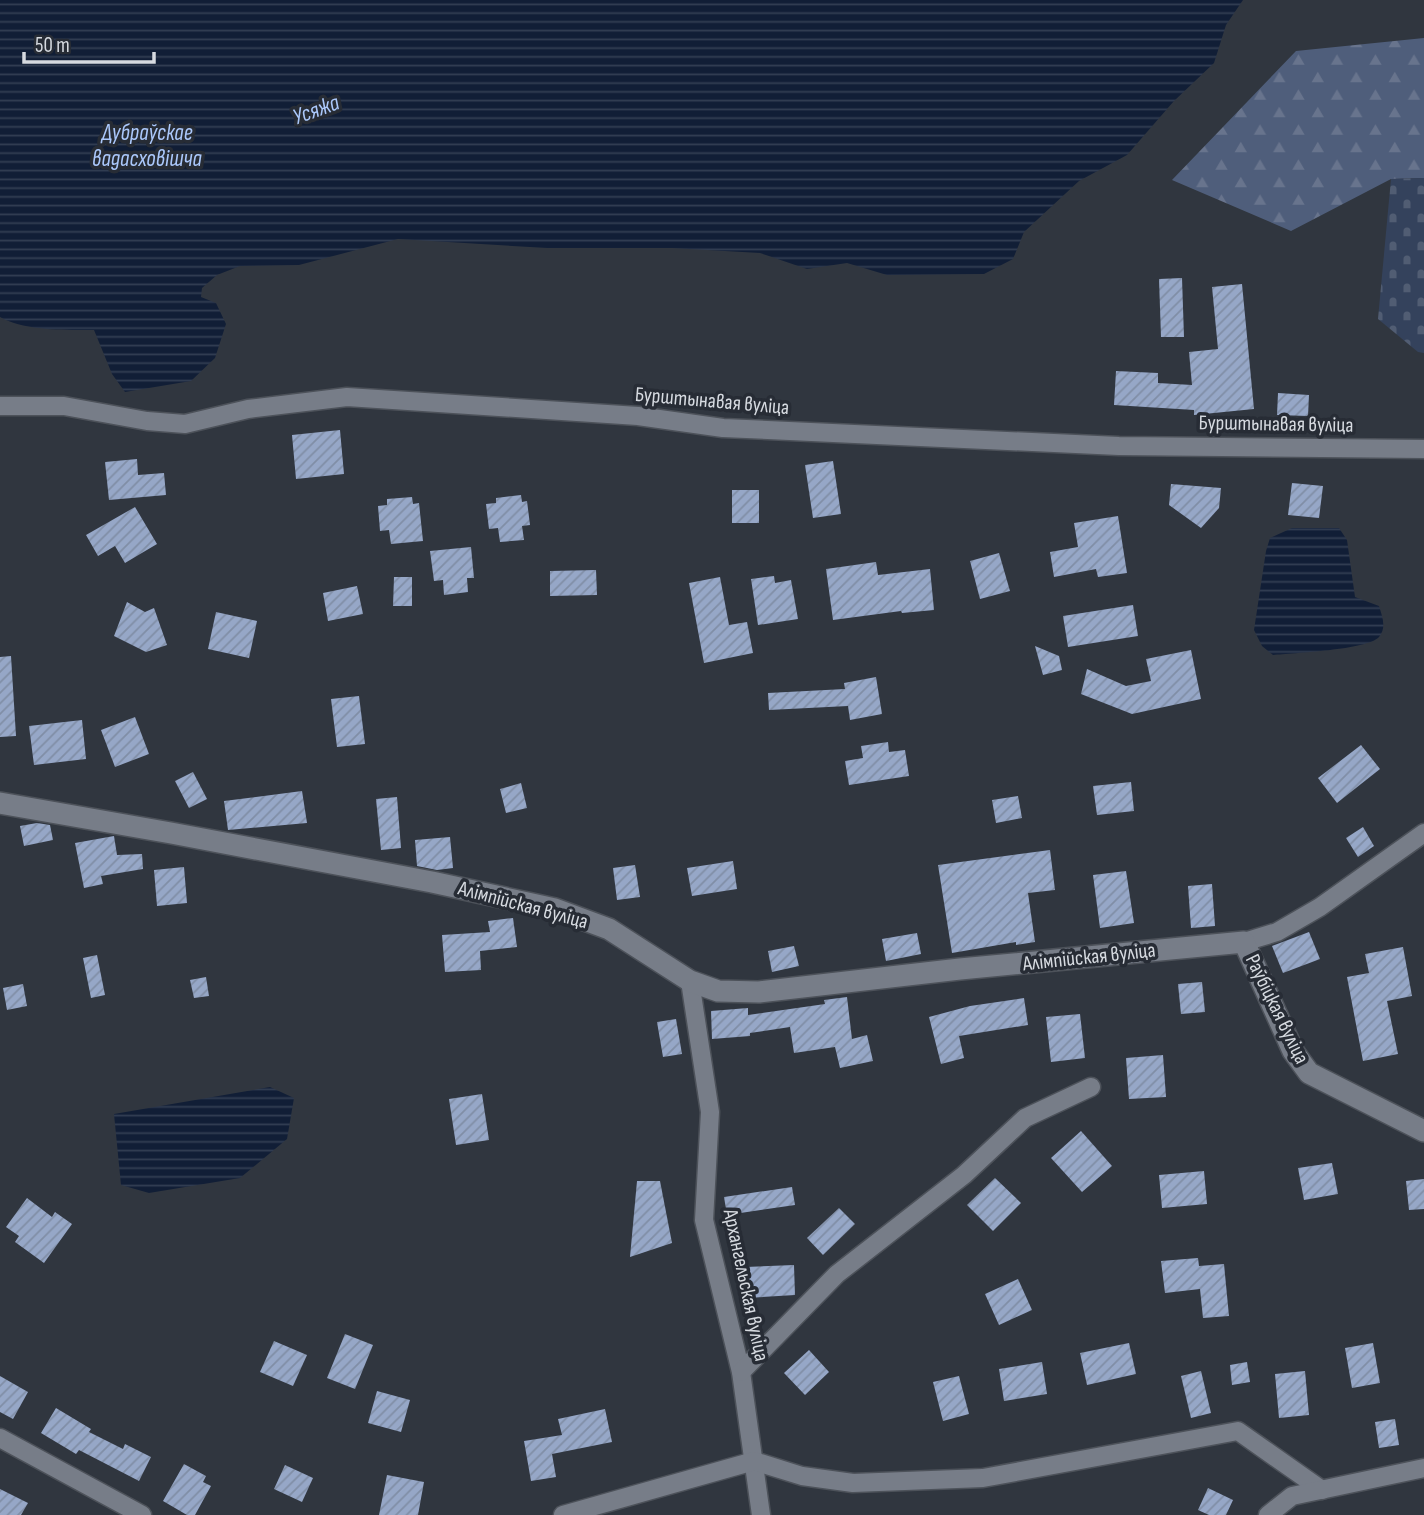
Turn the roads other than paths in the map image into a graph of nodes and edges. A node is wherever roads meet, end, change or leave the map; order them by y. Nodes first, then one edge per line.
1 (0, 407) edge
2 (1424, 449) edge
3 (0, 803) edge
4 (1424, 833) edge
5 (1244, 942) junction
6 (690, 981) junction
7 (1091, 1087) dead end
8 (1424, 1131) edge
9 (741, 1372) junction
10 (0, 1438) edge
11 (754, 1461) junction
12 (1424, 1468) edge
13 (1322, 1490) junction
14 (142, 1515) edge
15 (563, 1515) edge
16 (761, 1515) edge
17 (1268, 1515) edge

1 - 2 street, Бурштынавая вуліца
3 - 6 street, Алімпійская вуліца
4 - 5 street
5 - 6 street, Алімпійская вуліца
5 - 8 street, Раўбіцкая вуліца
6 - 9 street, Архангельская вуліца
7 - 9 street
9 - 11 street, Архангельская вуліца
10 - 14 street
11 - 13 street
11 - 15 street
11 - 16 street, Архангельская вуліца
12 - 13 street
13 - 17 street

